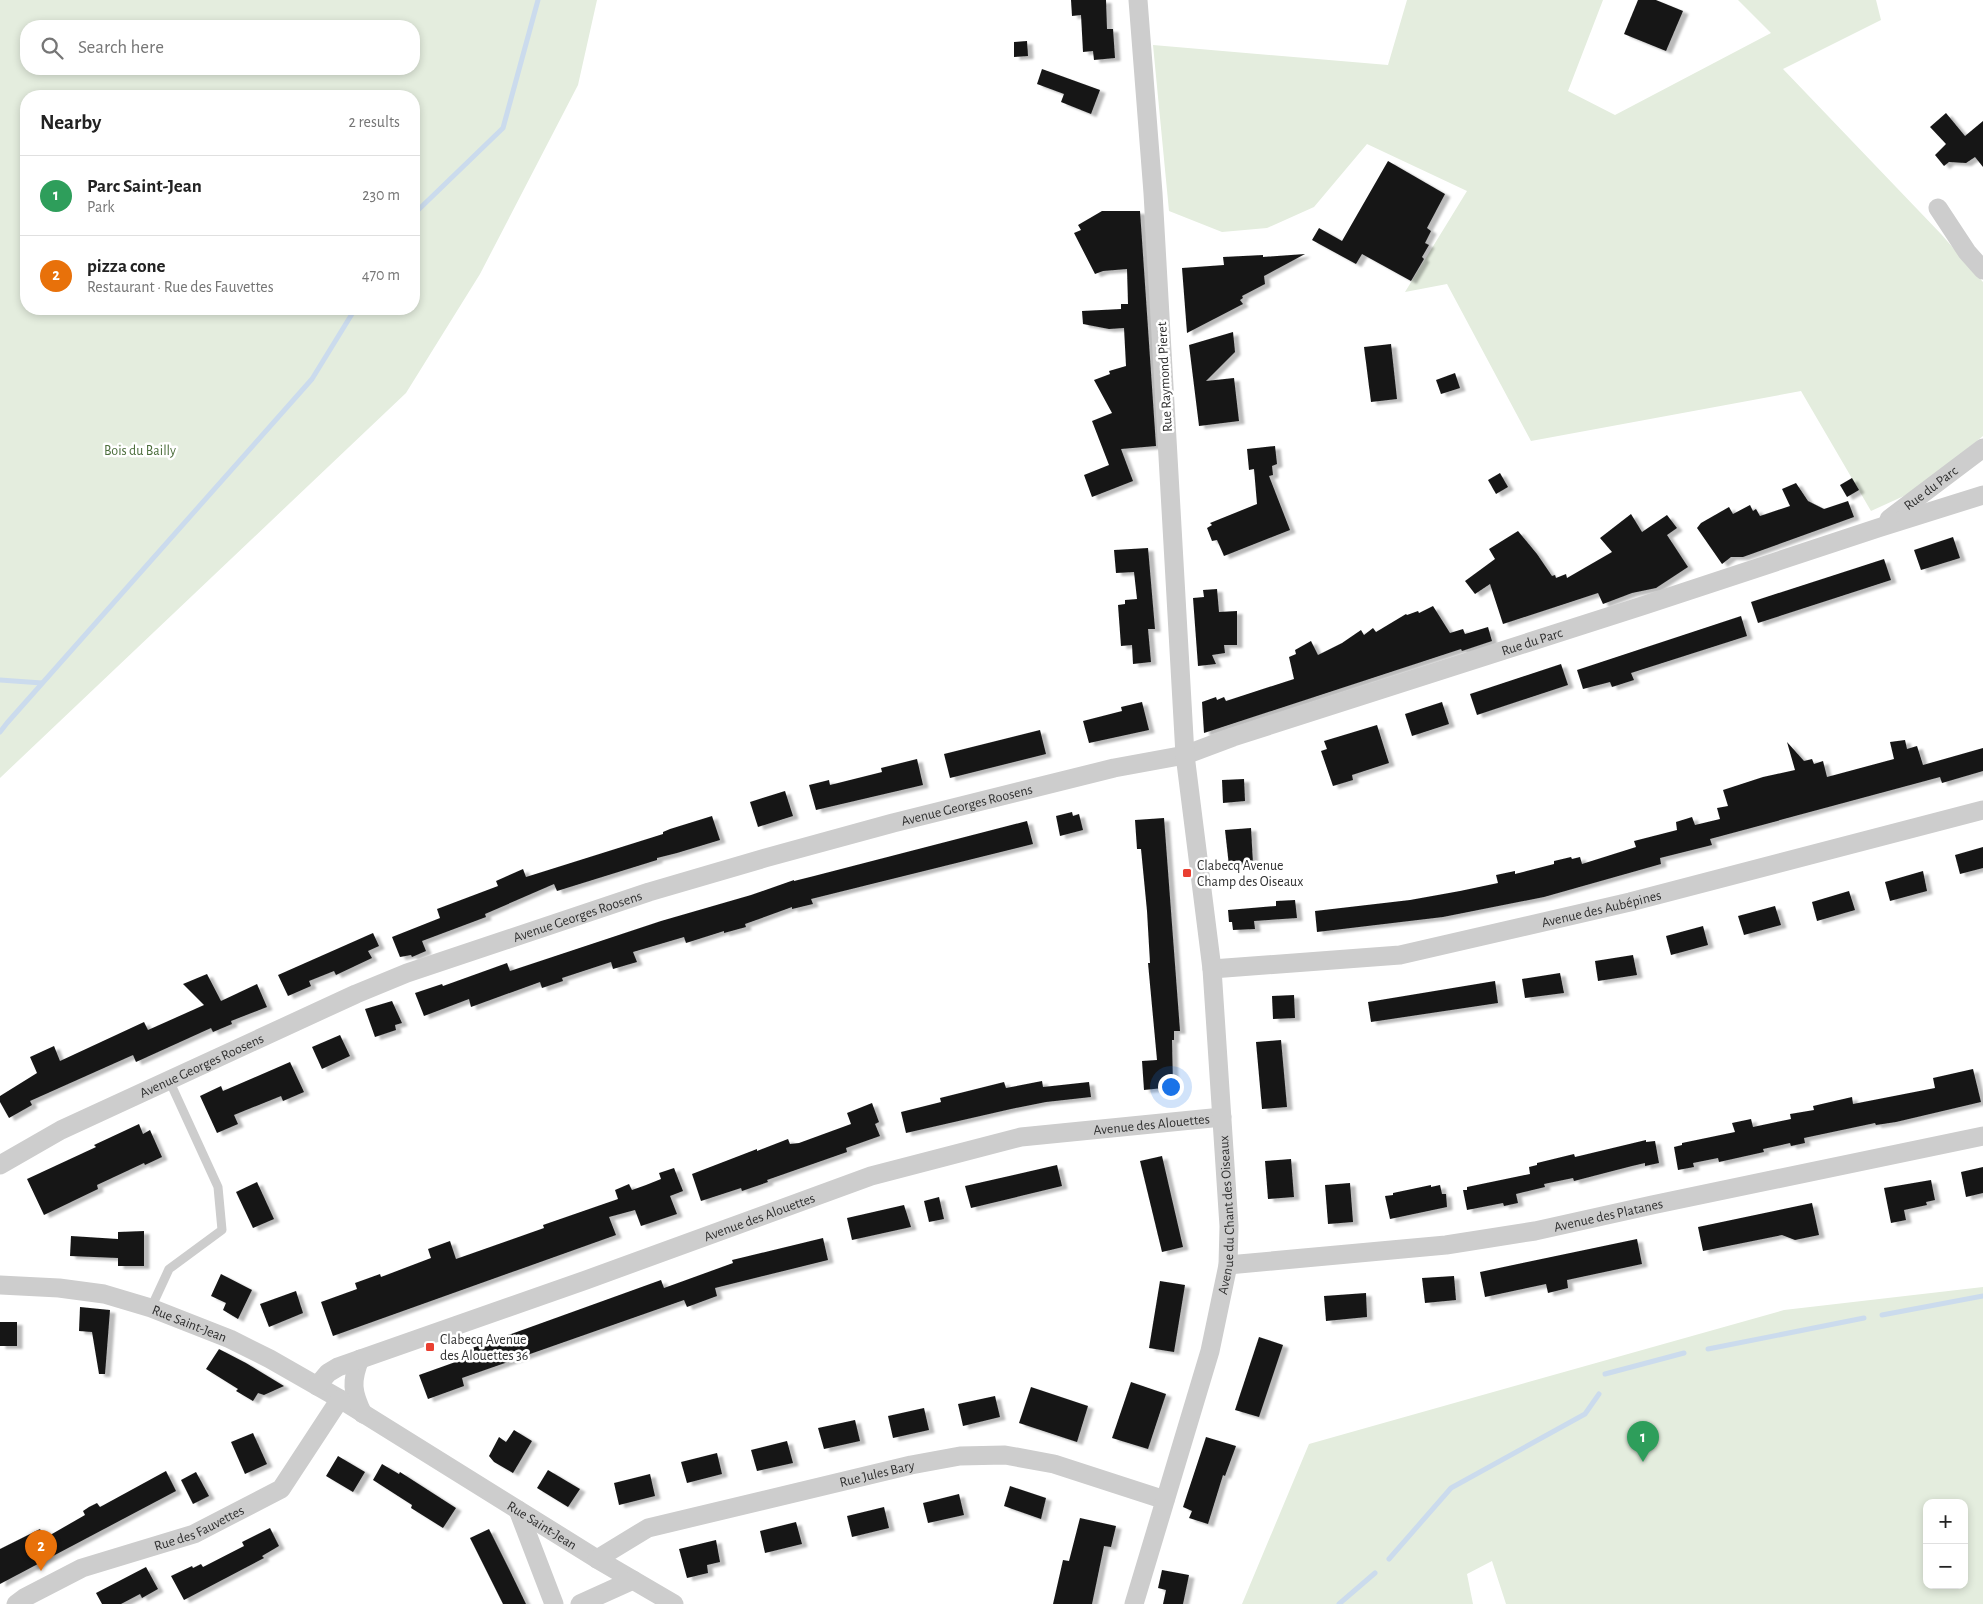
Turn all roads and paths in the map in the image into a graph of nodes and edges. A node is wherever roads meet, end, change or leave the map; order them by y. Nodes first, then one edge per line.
1 (1138, 0) edge
2 (1938, 208) dead end
3 (1983, 270) edge
4 (1983, 448) edge
5 (1983, 495) edge
6 (1878, 528) junction
7 (1185, 755) junction
8 (1983, 810) edge
9 (1212, 969) junction
10 (168, 1080) junction
11 (1222, 1117) junction
12 (1983, 1136) edge
13 (0, 1165) edge
14 (1228, 1265) junction
15 (0, 1285) edge
16 (151, 1308) junction
17 (360, 1359) junction
18 (316, 1386) junction
19 (340, 1400) junction
20 (363, 1414) junction
21 (1165, 1500) junction
22 (518, 1510) junction
23 (597, 1559) junction
24 (633, 1580) junction
25 (16, 1604) edge
26 (554, 1604) edge
27 (580, 1604) edge
28 (674, 1604) edge
29 (1134, 1604) edge

1 - 7 street, Rue Raymond Pieret
2 - 3 street
4 - 6 street, Rue du Parc
5 - 6 street, Rue du Parc
6 - 7 street, Rue du Parc
7 - 9 street, Avenue du Chant des Oiseaux
7 - 10 street, Avenue Georges Roosens
8 - 9 street, Avenue des Aubépines
9 - 11 street, Avenue du Chant des Oiseaux
10 - 13 street, Avenue Georges Roosens
10 - 16 lane
11 - 14 street, Avenue du Chant des Oiseaux
11 - 17 street, Avenue des Alouettes
12 - 14 street, Avenue des Platanes
14 - 21 street, Avenue du Chant des Oiseaux
15 - 16 street, Rue Saint-Jean
16 - 18 street, Rue Saint-Jean
17 - 18 street, Avenue des Alouettes
17 - 20 street
18 - 19 street, Rue Saint-Jean
19 - 20 street, Rue Saint-Jean
19 - 25 street, Rue des Fauvettes
20 - 22 street, Rue Saint-Jean
21 - 23 street, Rue Jules Bary
21 - 29 street, Avenue du Chant des Oiseaux
22 - 23 street, Rue Saint-Jean
22 - 26 street
23 - 24 street, Rue Saint-Jean
24 - 27 street
24 - 28 street, Rue Saint-Jean

